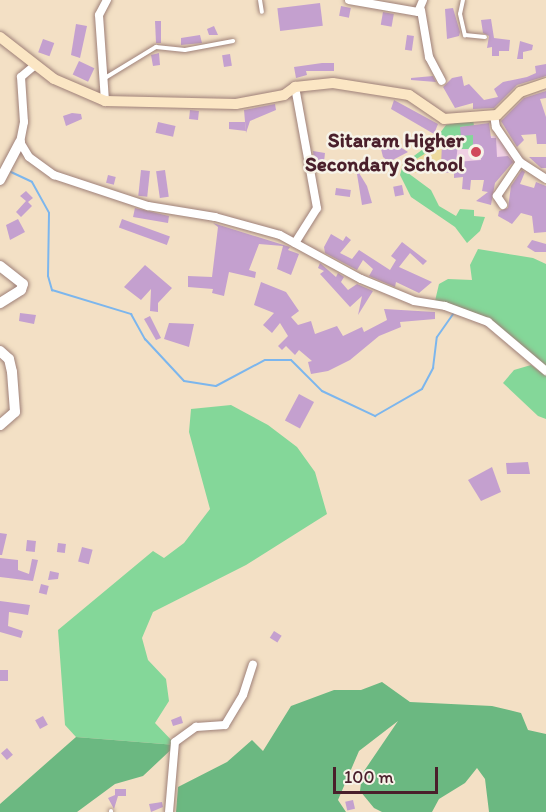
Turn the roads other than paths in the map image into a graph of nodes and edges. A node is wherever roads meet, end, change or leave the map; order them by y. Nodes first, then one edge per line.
1 (99, 0) edge
2 (107, 0) edge
3 (260, 0) edge
4 (349, 0) edge
5 (423, 0) edge
6 (463, 0) edge
7 (421, 10) junction
8 (262, 12) dead end
9 (0, 37) edge
10 (484, 37) dead end
11 (232, 41) dead end
12 (34, 66) junction
13 (104, 79) junction
14 (442, 81) dead end
15 (546, 83) edge
16 (295, 87) junction
17 (105, 101) junction
18 (494, 115) junction
19 (20, 142) junction
20 (520, 162) junction
21 (546, 179) edge
22 (0, 180) edge
23 (503, 206) dead end
24 (295, 243) junction
25 (0, 266) edge
26 (0, 303) edge
27 (0, 351) edge
28 (546, 371) edge
29 (0, 425) edge
30 (253, 665) dead end
31 (169, 812) edge

1 - 2 street
2 - 13 street
3 - 8 lane
4 - 7 street
5 - 7 street
6 - 10 lane
7 - 14 street
9 - 12 main road
11 - 13 lane
12 - 17 main road
12 - 19 street
13 - 17 street
15 - 18 main road
16 - 17 main road
16 - 18 main road
16 - 24 street
18 - 20 street
19 - 22 street
19 - 24 street
20 - 21 street
20 - 23 street
24 - 28 street
25 - 26 street
27 - 29 street
30 - 31 street

